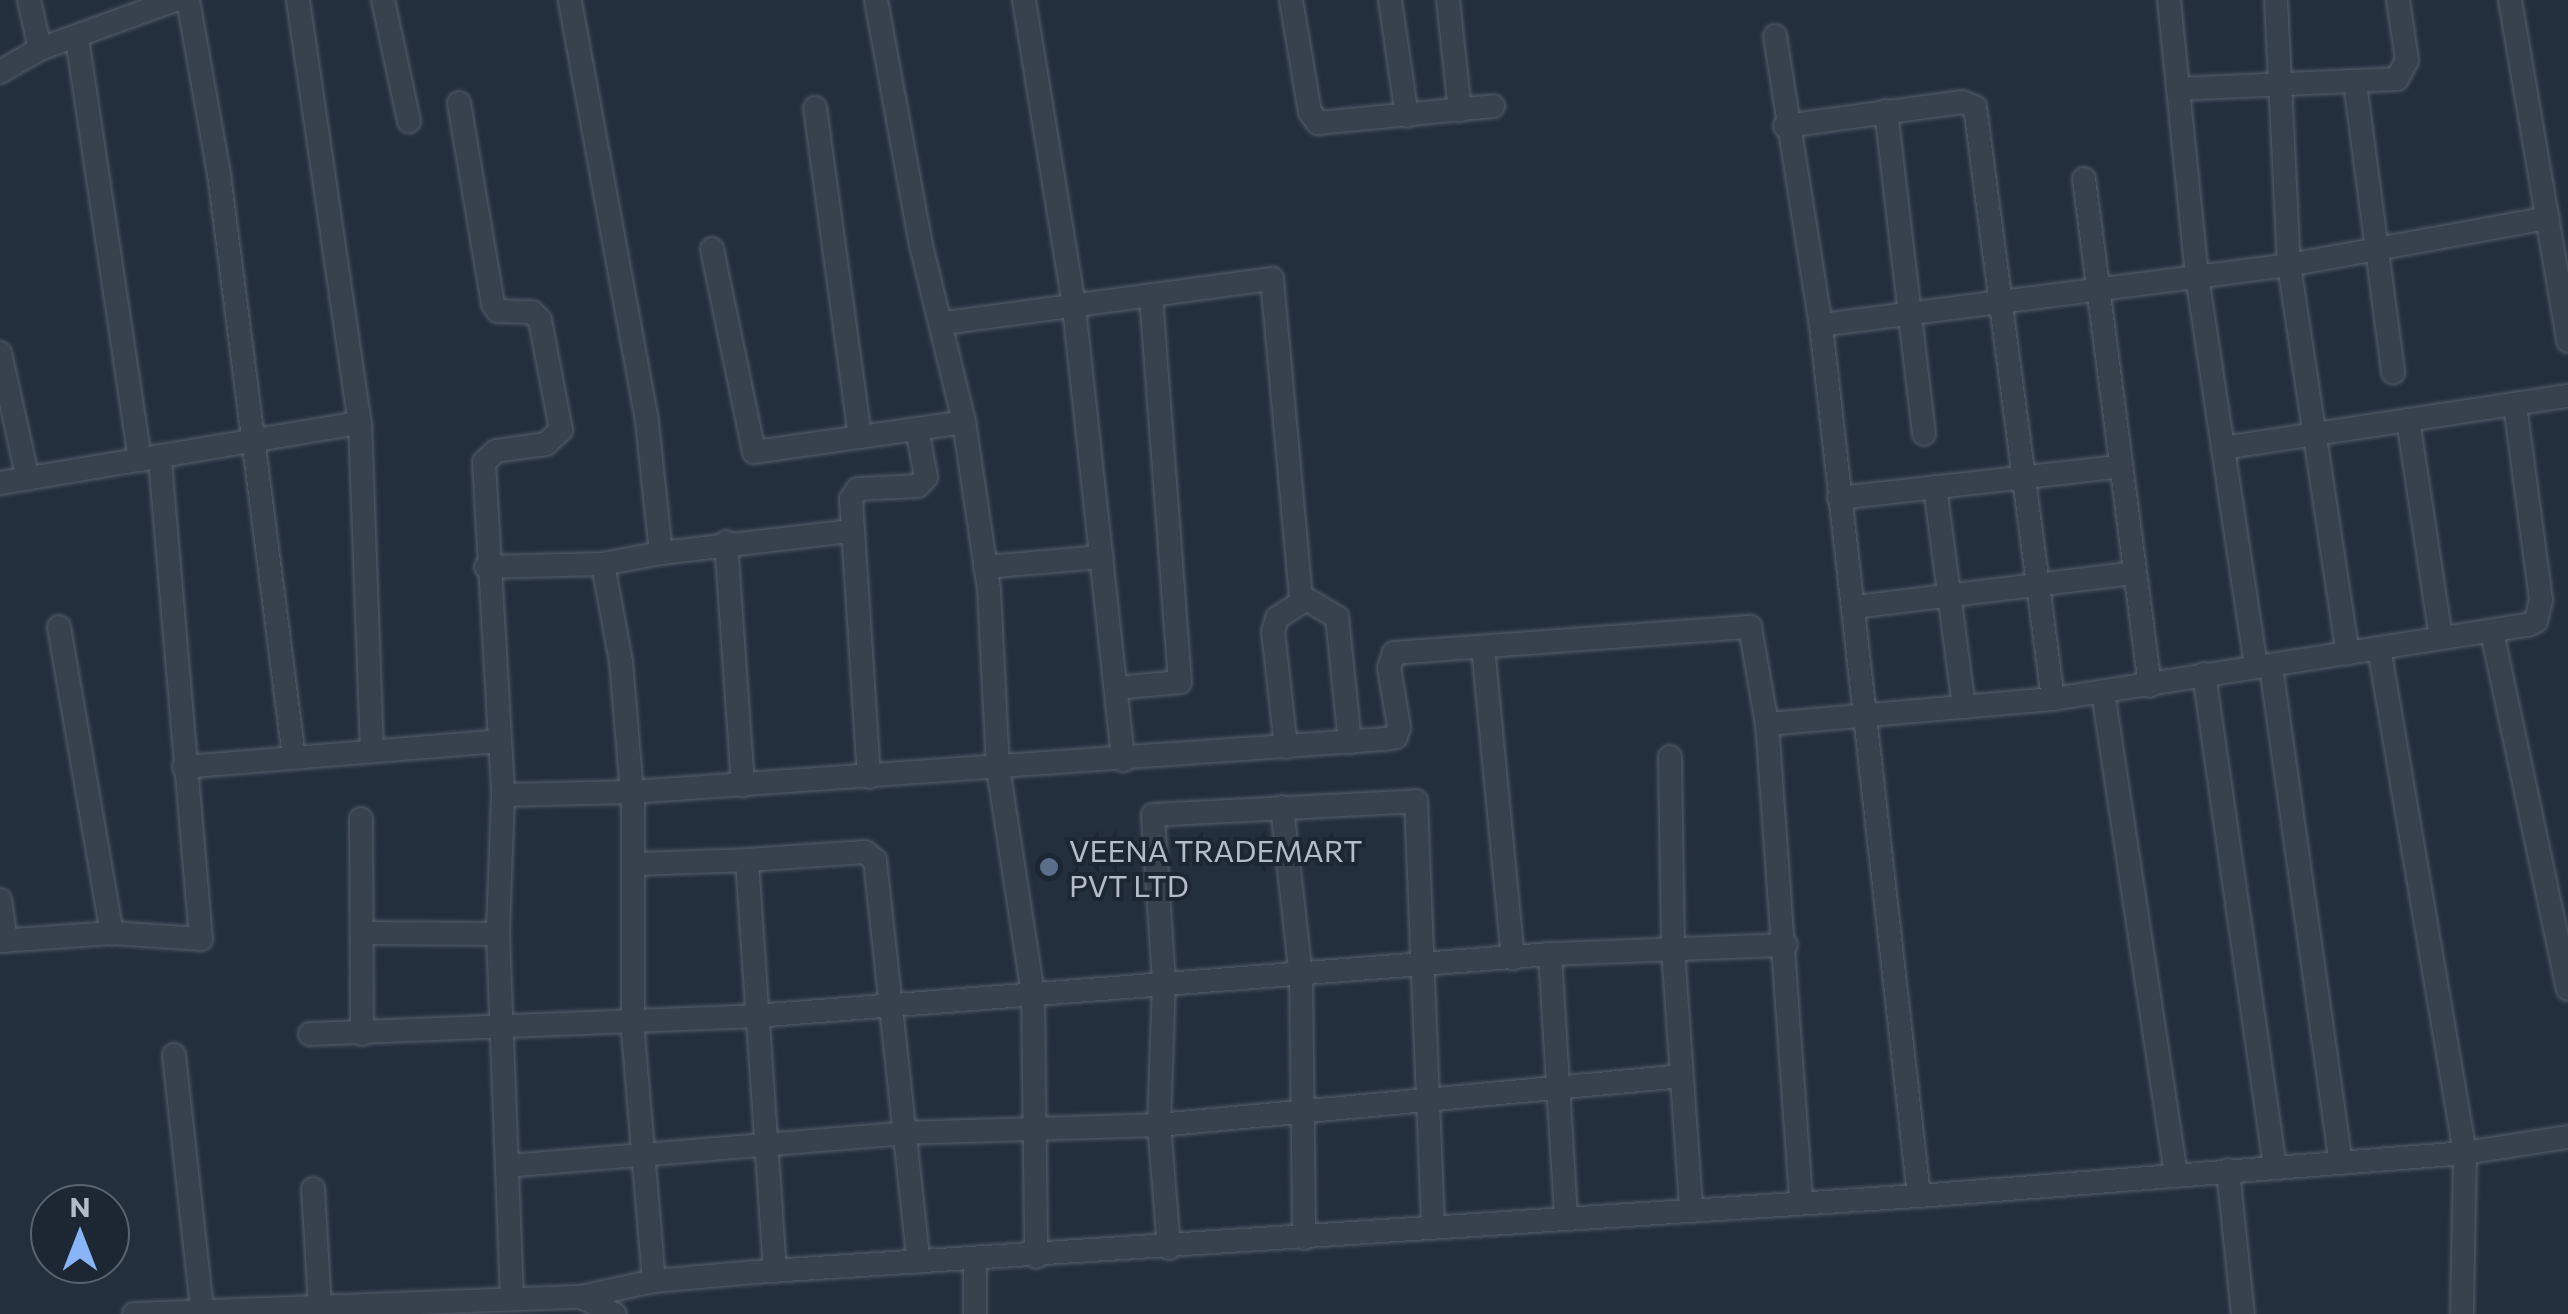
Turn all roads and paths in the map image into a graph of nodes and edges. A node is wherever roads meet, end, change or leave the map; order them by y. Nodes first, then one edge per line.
1 (29, 0) edge
2 (188, 0) edge
3 (298, 0) edge
4 (383, 0) edge
5 (570, 0) edge
6 (876, 0) edge
7 (1024, 0) edge
8 (1291, 0) edge
9 (1390, 0) edge
10 (1448, 0) edge
11 (2169, 0) edge
12 (2276, 0) edge
13 (2398, 0) edge
14 (2510, 0) edge
15 (163, 3) edge
16 (1775, 36) dead end
17 (78, 38) junction
18 (40, 48) junction
19 (0, 72) edge
20 (2355, 83) junction
21 (2281, 84) junction
22 (2178, 89) junction
23 (459, 103) dead end
24 (1493, 106) dead end
25 (816, 108) dead end
26 (1460, 110) junction
27 (1886, 111) junction
28 (1406, 116) junction
29 (408, 121) dead end
30 (1785, 126) junction
31 (2084, 179) dead end
32 (2548, 218) junction
33 (712, 248) dead end
34 (2376, 251) junction
35 (2289, 265) junction
36 (2197, 276) junction
37 (2096, 289) junction
38 (1152, 295) junction
39 (2002, 300) junction
40 (1074, 308) junction
41 (1910, 314) junction
42 (945, 323) junction
43 (1821, 325) junction
44 (2568, 341) edge
45 (0, 353) edge
46 (2392, 373) dead end
47 (2568, 396) edge
48 (2515, 404) junction
49 (2408, 420) junction
50 (964, 422) junction
51 (360, 423) junction
52 (917, 429) junction
53 (1924, 434) dead end
54 (2315, 434) junction
55 (256, 438) junction
56 (860, 438) junction
57 (2223, 448) junction
58 (150, 458) junction
59 (2117, 466) junction
60 (2028, 476) junction
61 (28, 479) junction
62 (0, 483) edge
63 (1935, 487) junction
64 (1839, 498) junction
65 (852, 531) junction
66 (726, 542) junction
67 (660, 553) junction
68 (1102, 558) junction
69 (603, 564) junction
70 (486, 568) junction
71 (985, 568) junction
72 (2133, 572) junction
73 (2040, 584) junction
74 (1949, 596) junction
75 (1303, 601) junction
76 (1854, 607) junction
77 (60, 627) dead end
78 (2492, 632) junction
79 (2442, 638) junction
80 (1484, 647) junction
81 (2378, 648) junction
82 (2348, 654) junction
83 (2264, 666) junction
84 (2204, 674) junction
85 (2150, 686) junction
86 (1116, 688) junction
87 (2103, 692) junction
88 (2053, 700) junction
89 (1964, 707) junction
90 (1869, 714) junction
91 (1767, 724) junction
92 (497, 741) junction
93 (1350, 742) junction
94 (1286, 747) junction
95 (372, 748) junction
96 (1670, 757) dead end
97 (294, 758) junction
98 (1123, 760) junction
99 (184, 767) junction
100 (998, 768) junction
101 (869, 777) junction
102 (743, 785) junction
103 (632, 792) junction
104 (503, 795) junction
105 (1282, 807) junction
106 (360, 819) dead end
107 (747, 860) junction
108 (633, 864) junction
109 (0, 900) edge
110 (112, 933) junction
111 (364, 933) junction
112 (498, 934) junction
113 (3, 941) edge
114 (1786, 945) junction
115 (1673, 949) junction
116 (1550, 954) junction
117 (1512, 960) junction
118 (1426, 966) junction
119 (1301, 977) junction
120 (1164, 982) junction
121 (2568, 989) edge
122 (1033, 994) junction
123 (890, 1006) junction
124 (755, 1016) junction
125 (633, 1023) junction
126 (502, 1031) junction
127 (310, 1034) dead end
128 (362, 1034) junction
129 (174, 1056) dead end
130 (1682, 1076) junction
131 (1559, 1089) junction
132 (1427, 1101) junction
133 (1303, 1114) junction
134 (1159, 1125) junction
135 (1033, 1130) junction
136 (905, 1133) junction
137 (2568, 1137) edge
138 (767, 1144) junction
139 (642, 1151) junction
140 (2465, 1154) junction
141 (2340, 1159) junction
142 (2275, 1164) junction
143 (507, 1166) junction
144 (2228, 1170) junction
145 (2176, 1175) junction
146 (313, 1190) dead end
147 (1920, 1196) junction
148 (1801, 1199) junction
149 (1690, 1208) junction
150 (1566, 1216) junction
151 (1434, 1228) junction
152 (1304, 1238) junction
153 (1169, 1248) junction
154 (1036, 1257) junction
155 (975, 1258) junction
156 (919, 1262) junction
157 (776, 1271) junction
158 (654, 1281) junction
159 (582, 1297) junction
160 (512, 1298) junction
161 (202, 1308) junction
162 (320, 1308) junction
163 (166, 1312) edge
164 (613, 1313) edge
165 (134, 1314) edge
166 (975, 1314) edge
167 (2243, 1314) edge
168 (2462, 1314) edge

1 - 18 street
2 - 55 street
3 - 51 street
4 - 29 street
5 - 67 street
6 - 42 street
7 - 40 street
8 - 28 street
9 - 28 street
10 - 26 street
11 - 22 street
12 - 21 street
13 - 20 street
14 - 32 street
15 - 17 street
16 - 30 street
17 - 18 street
17 - 58 street
18 - 19 street
20 - 21 street
20 - 34 street
21 - 22 street
21 - 35 street
22 - 36 street
23 - 70 street
24 - 26 street
25 - 56 street
26 - 28 street
27 - 30 street
27 - 39 street
27 - 41 street
30 - 43 street
31 - 37 street
32 - 34 street
32 - 44 street
33 - 56 street
34 - 35 street
34 - 46 street
35 - 36 street
35 - 54 street
36 - 37 street
36 - 57 street
37 - 39 street
37 - 59 street
38 - 40 street
38 - 75 street
38 - 86 street
39 - 41 street
39 - 60 street
40 - 42 street
40 - 68 street
41 - 43 street
41 - 53 street
42 - 50 street
43 - 64 street
45 - 61 street
47 - 48 street
48 - 49 street
48 - 78 street
49 - 54 street
49 - 79 street
50 - 52 street
50 - 71 street
51 - 55 street
51 - 95 street
52 - 56 street
52 - 65 street
54 - 57 street
54 - 82 street
55 - 58 street
55 - 97 street
57 - 83 street
58 - 61 street
58 - 99 street
59 - 60 street
59 - 72 street
60 - 63 street
60 - 73 street
61 - 62 street
63 - 64 street
63 - 74 street
64 - 76 street
65 - 66 street
65 - 101 street
66 - 67 street
66 - 102 street
67 - 69 street
68 - 71 street
68 - 86 street
69 - 70 street
69 - 103 street
70 - 92 street
71 - 100 street
72 - 73 street
72 - 85 street
73 - 74 street
73 - 88 street
74 - 76 street
74 - 89 street
75 - 93 street
75 - 94 street
76 - 90 street
77 - 110 street
78 - 79 street
78 - 121 street
79 - 81 street
80 - 91 street
80 - 93 street
80 - 117 street
81 - 82 street
81 - 140 street
82 - 83 street
83 - 84 street
83 - 141 street
84 - 85 street
84 - 142 street
85 - 87 street
86 - 98 street
87 - 88 street
87 - 145 street
88 - 89 street
89 - 90 street
90 - 91 street
90 - 147 street
91 - 114 street
92 - 95 street
92 - 104 street
93 - 94 street
94 - 98 street
95 - 97 street
96 - 115 street
97 - 99 street
98 - 100 street
99 - 110 street
100 - 101 street
100 - 122 street
101 - 102 street
102 - 103 street
103 - 104 street
103 - 108 street
104 - 112 street
105 - 118 street
105 - 119 street
105 - 120 street
106 - 111 street
107 - 108 street
107 - 123 street
107 - 124 street
108 - 125 street
109 - 113 street
110 - 113 street
111 - 112 street
111 - 128 street
112 - 126 street
114 - 115 street
114 - 148 street
115 - 116 street
115 - 130 street
116 - 117 street
116 - 131 street
117 - 118 street
118 - 119 street
118 - 132 street
119 - 120 street
119 - 133 street
120 - 122 street
120 - 134 street
122 - 123 street
122 - 135 street
123 - 124 street
123 - 136 street
124 - 125 street
124 - 138 street
125 - 126 street
125 - 139 street
126 - 128 street
126 - 143 street
127 - 128 street
129 - 161 street
130 - 131 street
130 - 149 street
131 - 132 street
131 - 150 street
132 - 133 street
132 - 151 street
133 - 134 street
133 - 152 street
134 - 135 street
134 - 153 street
135 - 136 street
135 - 154 street
136 - 138 street
136 - 156 street
137 - 140 street
138 - 139 street
138 - 157 street
139 - 143 street
139 - 158 street
140 - 141 street
140 - 168 street
141 - 142 street
142 - 144 street
143 - 160 street
144 - 145 street
144 - 167 street
145 - 147 street
146 - 162 street
147 - 148 street
148 - 149 street
149 - 150 street
150 - 151 street
151 - 152 street
152 - 153 street
153 - 154 street
154 - 155 street
155 - 156 street
155 - 166 street
156 - 157 street
157 - 158 street
158 - 159 street
159 - 160 street
159 - 164 street
160 - 162 street
161 - 162 street
161 - 163 street
163 - 165 street

